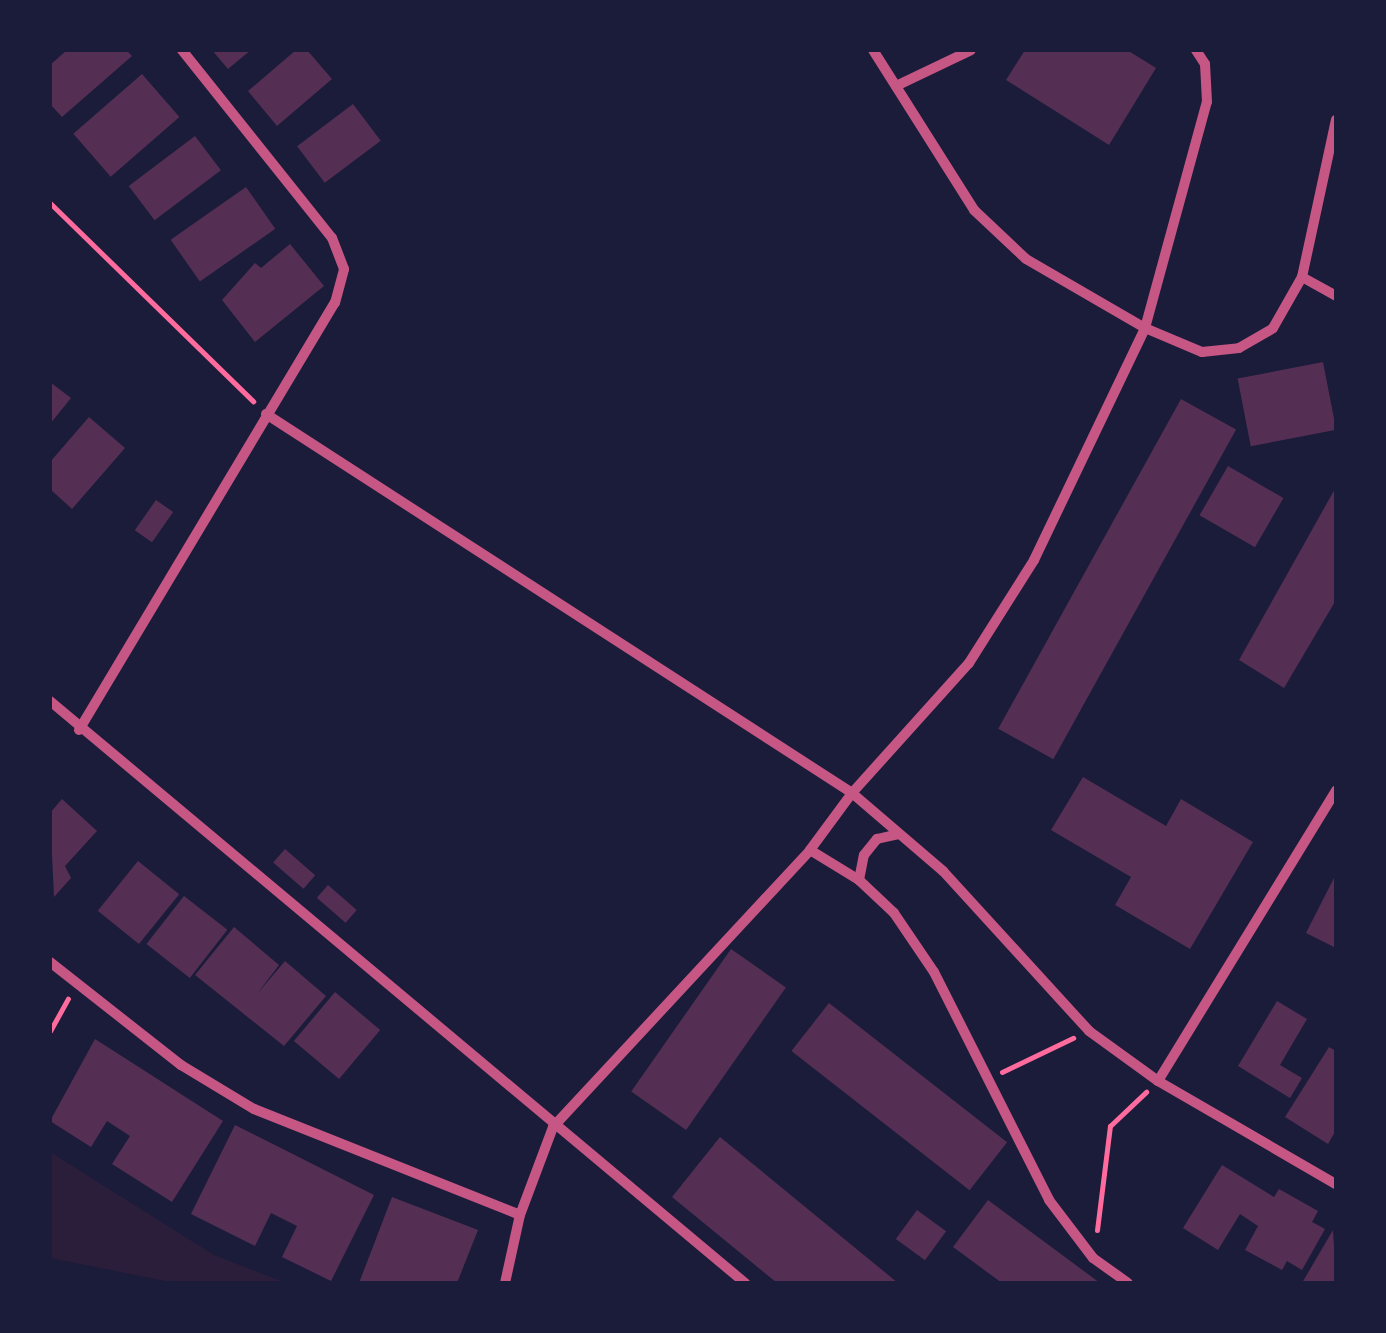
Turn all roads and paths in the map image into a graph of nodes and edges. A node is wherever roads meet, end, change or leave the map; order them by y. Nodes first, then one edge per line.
1 (182, 50) edge
2 (872, 50) edge
3 (971, 50) edge
4 (1196, 50) edge
5 (896, 86) junction
6 (1336, 120) edge
7 (50, 202) edge
8 (1302, 277) junction
9 (1336, 296) edge
10 (1144, 328) junction
11 (266, 414) junction
12 (50, 701) edge
13 (78, 730) junction
14 (1336, 790) edge
15 (852, 793) junction
16 (1331, 810) edge
17 (898, 834) junction
18 (810, 850) junction
19 (859, 880) junction
20 (50, 962) edge
21 (77, 983) junction
22 (50, 1031) edge
23 (1089, 1031) junction
24 (990, 1077) junction
25 (1158, 1081) junction
26 (553, 1127) junction
27 (1336, 1184) edge
28 (520, 1215) junction
29 (1093, 1258) junction
30 (506, 1283) edge
31 (744, 1283) edge
32 (1128, 1283) edge

1 - 11 street
2 - 5 street
3 - 5 street
4 - 10 street
5 - 10 street
6 - 8 street
7 - 11 path
8 - 9 street
8 - 10 street
10 - 15 street
11 - 13 street
11 - 15 street
12 - 13 street
13 - 26 street
14 - 16 street
15 - 17 street
15 - 18 street
16 - 25 street
17 - 19 street
17 - 23 street
18 - 19 street
18 - 26 street
19 - 24 street
20 - 21 street
21 - 22 path
21 - 28 street
23 - 24 path
23 - 25 street
24 - 29 street
25 - 27 street
25 - 29 path
26 - 28 street
26 - 31 street
28 - 30 street
29 - 32 street

